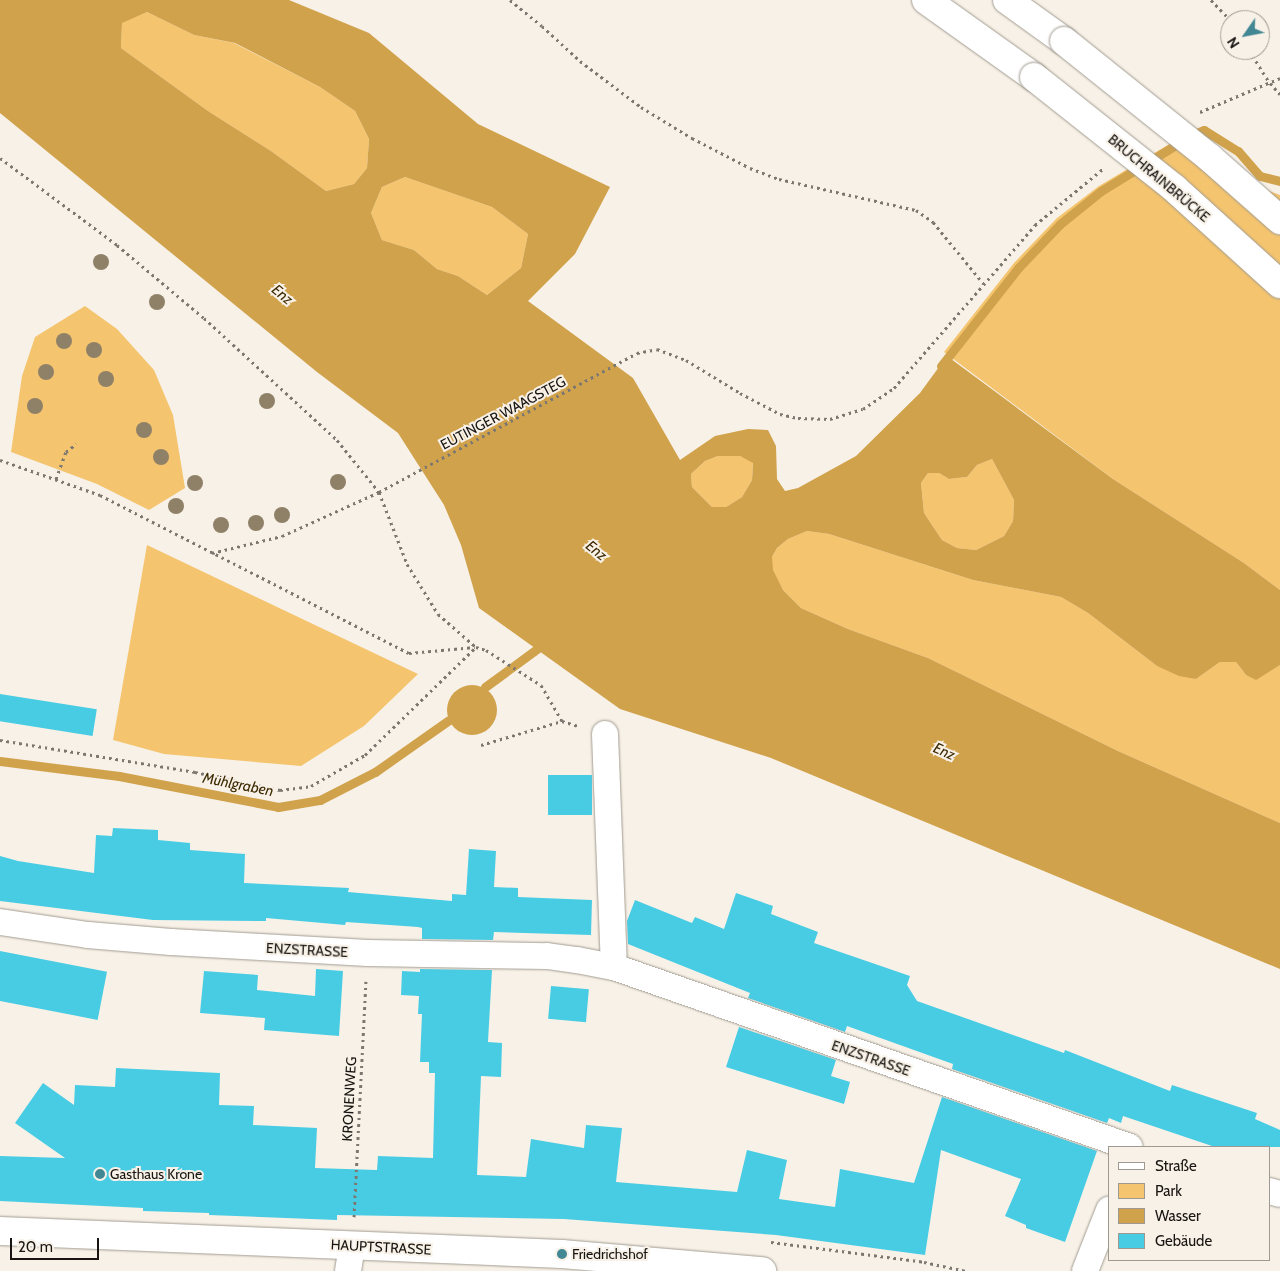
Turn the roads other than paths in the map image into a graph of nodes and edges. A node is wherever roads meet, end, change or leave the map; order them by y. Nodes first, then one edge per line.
1 (926, 0) edge
2 (1007, 0) edge
3 (1280, 220) edge
4 (1280, 284) edge
5 (605, 734) road end
6 (0, 922) edge
7 (614, 967) junction
8 (1127, 1146) edge
9 (1108, 1213) edge
10 (0, 1231) edge
11 (350, 1258) edge
12 (762, 1271) edge
13 (1085, 1271) edge

1 - 4 main road, BRUCHRAINBRÜCKE, bridge
2 - 3 main road, bridge
5 - 7 street
6 - 7 street, ENZSTRASSE
7 - 8 street, ENZSTRASSE
9 - 13 street
10 - 11 main road, HAUPTSTRASSE
11 - 12 main road, HAUPTSTRASSE

